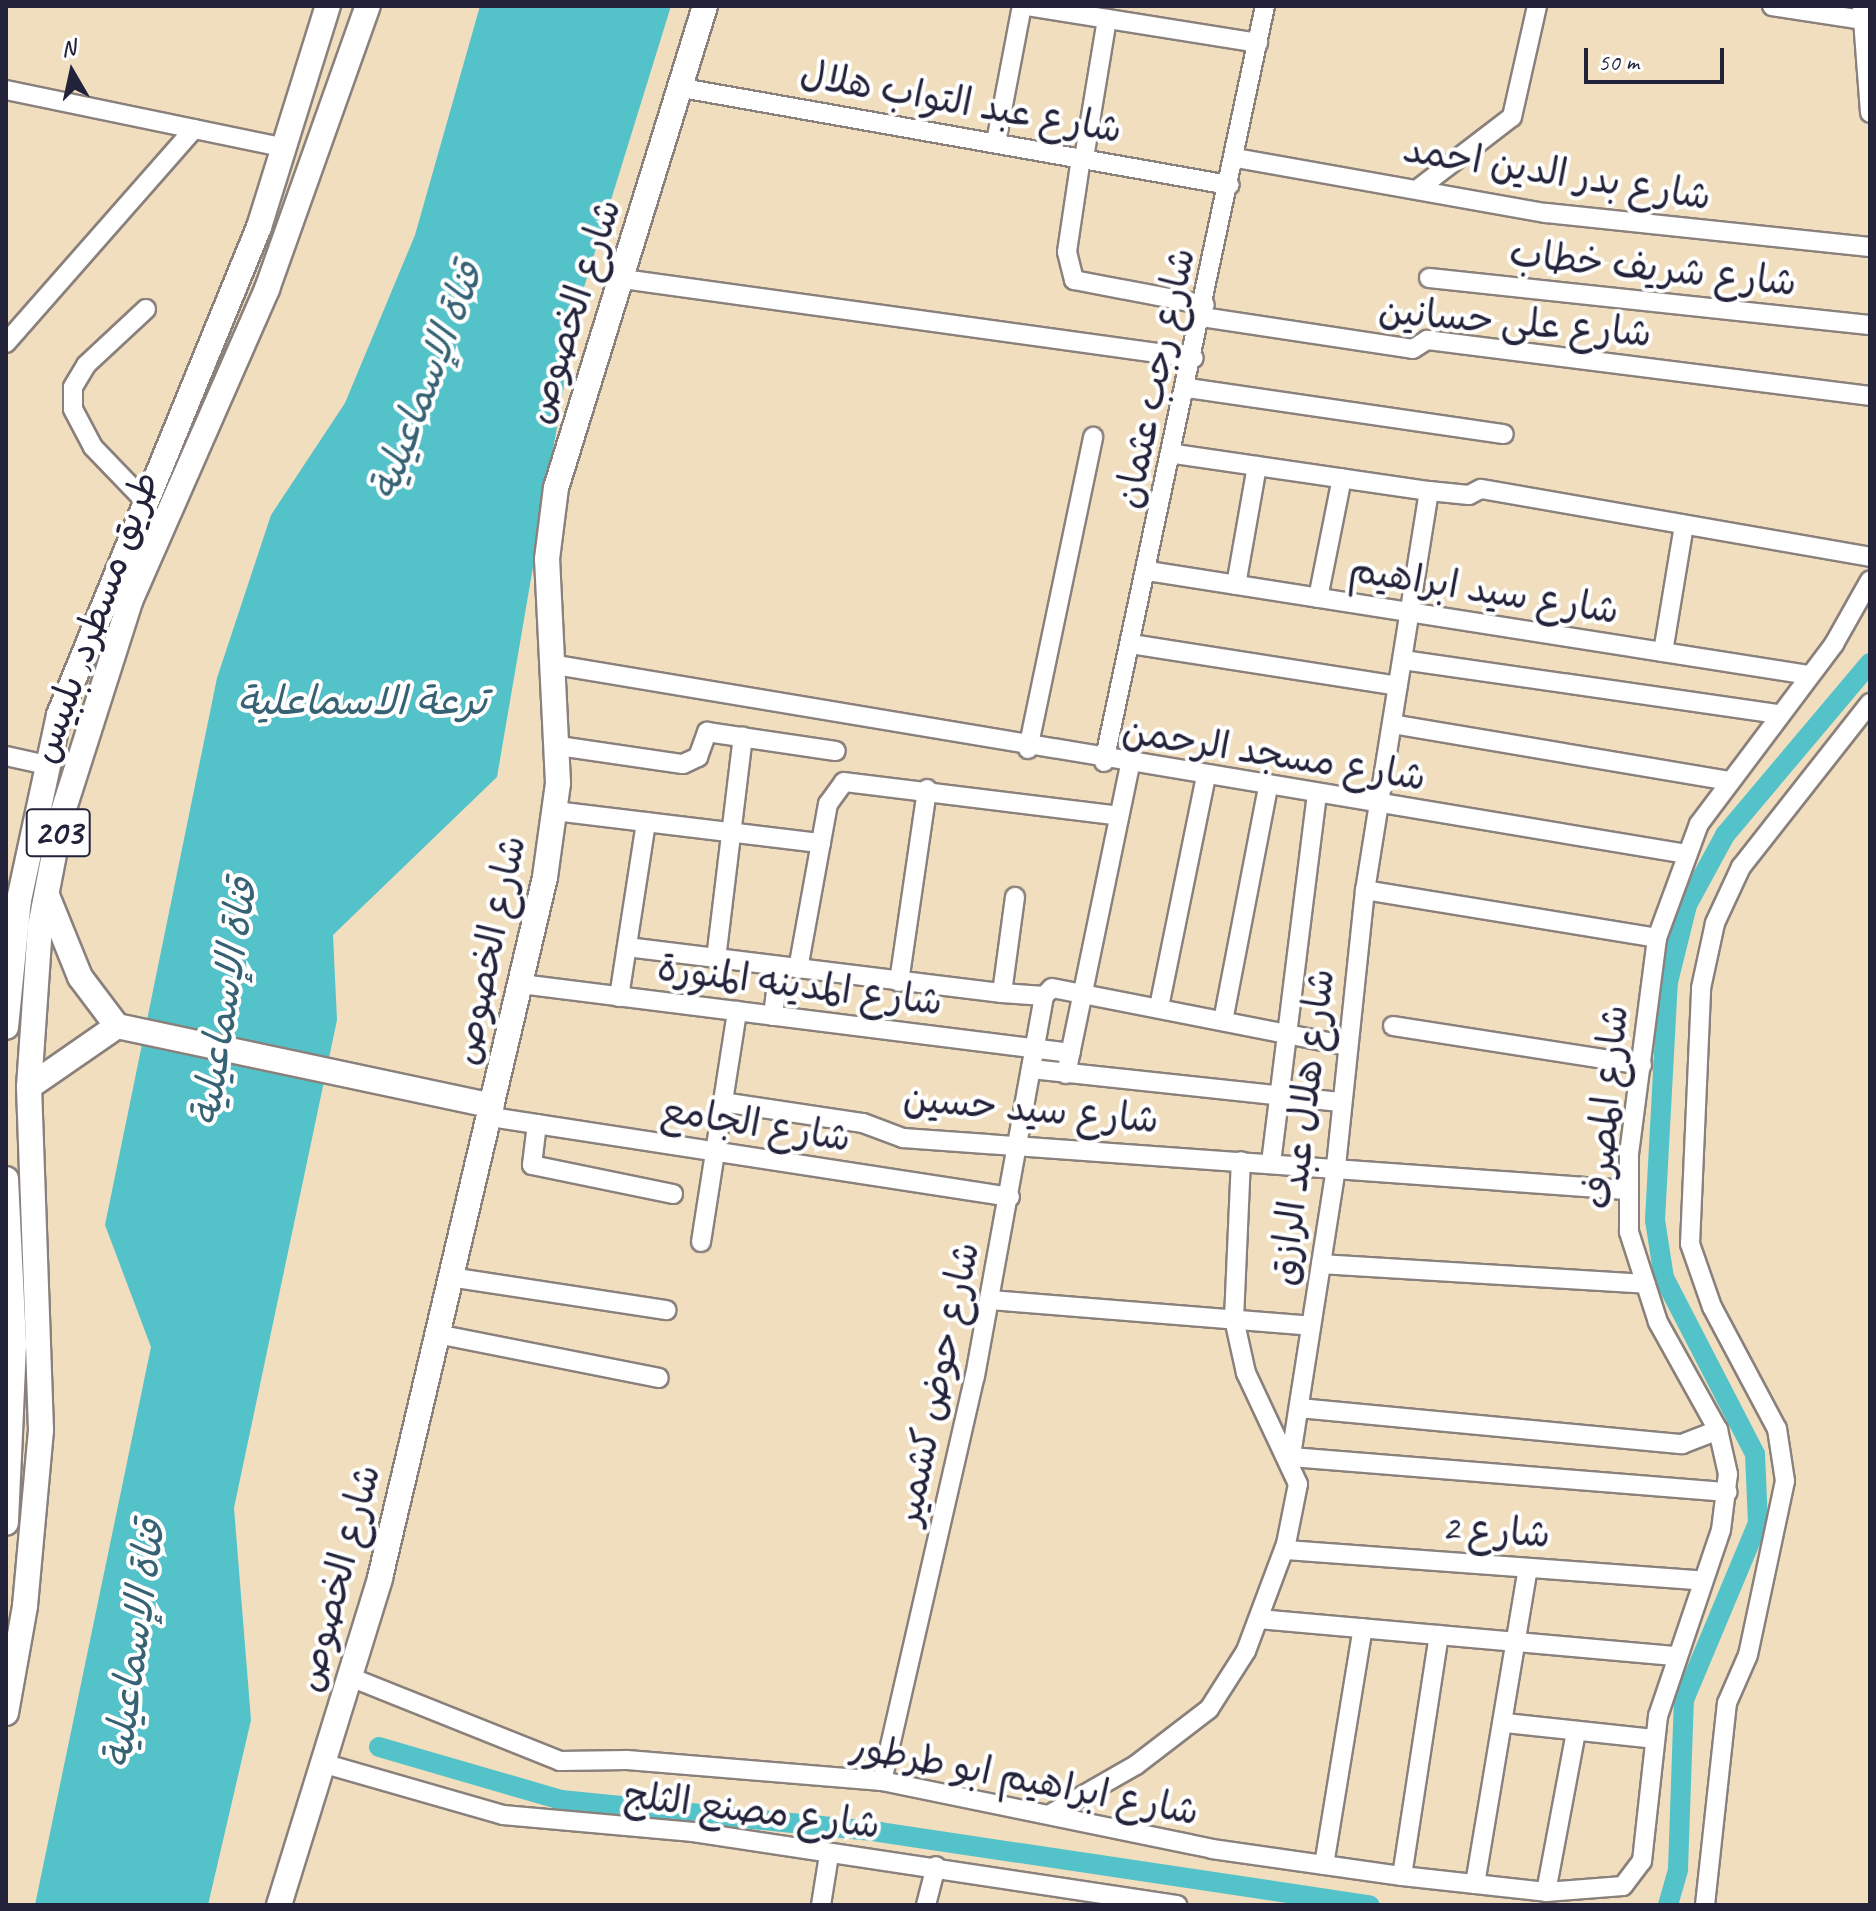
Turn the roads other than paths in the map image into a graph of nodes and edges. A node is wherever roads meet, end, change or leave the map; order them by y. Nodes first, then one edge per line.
1 (328, 6) edge
2 (368, 6) edge
3 (705, 6) edge
4 (1025, 6) edge
5 (1265, 6) edge
6 (1537, 6) edge
7 (1772, 6) edge
8 (1862, 13) edge
9 (1107, 19) junction
10 (1258, 43) junction
11 (682, 88) junction
12 (6, 90) edge
13 (1870, 113) edge
14 (194, 129) junction
15 (996, 142) junction
16 (286, 148) junction
17 (1082, 158) junction
18 (1236, 158) junction
19 (1229, 185) junction
20 (1418, 189) junction
21 (1870, 247) edge
22 (1429, 278) dead end
23 (623, 279) junction
24 (146, 309) dead end
25 (1203, 311) junction
26 (1870, 325) edge
27 (6, 343) edge
28 (1194, 358) junction
29 (1188, 388) junction
30 (1870, 396) edge
31 (1504, 434) dead end
32 (1093, 437) dead end
33 (1175, 454) junction
34 (1257, 466) junction
35 (1342, 478) junction
36 (1429, 491) junction
37 (144, 500) junction
38 (1684, 525) junction
39 (1870, 557) edge
40 (1148, 571) junction
41 (1870, 580) edge
42 (1236, 585) junction
43 (1318, 598) junction
44 (1411, 613) junction
45 (1131, 644) junction
46 (1663, 652) junction
47 (1403, 660) junction
48 (556, 665) junction
49 (1808, 675) junction
50 (1398, 686) junction
51 (1870, 703) edge
52 (1780, 714) junction
53 (1392, 724) junction
54 (1862, 724) edge
55 (743, 737) junction
56 (559, 746) junction
57 (1028, 749) junction
58 (836, 751) dead end
59 (6, 756) edge
60 (1104, 762) junction
61 (47, 765) junction
62 (1130, 766) junction
63 (1206, 777) junction
64 (1730, 781) junction
65 (1268, 787) junction
66 (927, 789) junction
67 (1317, 795) junction
68 (1379, 805) junction
69 (555, 811) junction
70 (1119, 816) junction
71 (646, 822) junction
72 (733, 832) junction
73 (821, 843) junction
74 (1687, 854) junction
75 (1365, 890) junction
76 (46, 892) junction
77 (1015, 897) dead end
78 (1657, 938) junction
79 (627, 947) junction
80 (716, 959) junction
81 (788, 968) junction
82 (899, 982) junction
83 (521, 984) junction
84 (1046, 992) junction
85 (1002, 993) junction
86 (1083, 994) junction
87 (619, 997) junction
88 (1159, 1007) junction
89 (737, 1011) junction
90 (773, 1016) junction
91 (1223, 1021) junction
92 (119, 1026) junction
93 (1393, 1026) dead end
94 (6, 1027) edge
95 (1287, 1034) junction
96 (1347, 1046) junction
97 (1034, 1049) junction
98 (1071, 1053) junction
99 (1642, 1065) junction
100 (1031, 1069) junction
101 (1066, 1074) junction
102 (29, 1087) junction
103 (1279, 1094) junction
104 (722, 1102) junction
105 (1340, 1102) junction
106 (492, 1111) junction
107 (537, 1124) junction
108 (1017, 1148) junction
109 (715, 1152) junction
110 (1241, 1161) junction
111 (1271, 1163) junction
112 (1336, 1168) junction
113 (6, 1179) edge
114 (1626, 1190) junction
115 (673, 1194) dead end
116 (1010, 1197) junction
117 (701, 1242) dead end
118 (1321, 1264) junction
119 (450, 1277) junction
120 (1645, 1284) junction
121 (990, 1300) junction
122 (666, 1310) dead end
123 (1234, 1319) junction
124 (1311, 1326) junction
125 (437, 1334) junction
126 (659, 1378) dead end
127 (1299, 1408) junction
128 (1718, 1430) junction
129 (1291, 1457) junction
130 (1728, 1492) junction
131 (6, 1523) edge
132 (1285, 1550) junction
133 (1528, 1568) junction
134 (1703, 1581) junction
135 (1259, 1619) junction
136 (1363, 1628) junction
137 (1439, 1635) junction
138 (1518, 1642) junction
139 (1676, 1656) junction
140 (350, 1677) junction
141 (6, 1713) edge
142 (1505, 1723) junction
143 (1576, 1731) junction
144 (1654, 1739) junction
145 (322, 1763) junction
146 (882, 1781) junction
147 (1052, 1813) junction
148 (829, 1855) junction
149 (1642, 1861) joint
150 (1324, 1865) junction
151 (936, 1866) junction
152 (1402, 1876) junction
153 (1475, 1884) junction
154 (1546, 1892) junction
155 (279, 1905) edge
156 (821, 1905) edge
157 (926, 1905) edge
158 (1178, 1905) edge
159 (1705, 1905) edge

1 - 16 main road, طريق مسطرد, بلبيس / 203
2 - 76 main road, طريق مسطرد, بلبيس / 203
3 - 11 main road, شارع الخصوص
4 - 9 street
4 - 15 street
5 - 10 street, شارع رجب عثمان
6 - 20 street
7 - 8 street
8 - 13 street
9 - 10 street
9 - 17 street
10 - 18 street, شارع رجب عثمان
11 - 15 street, شارع عبد التواب هلال
11 - 23 main road, شارع الخصوص
12 - 14 street
14 - 16 street
14 - 27 street
15 - 17 street, شارع عبد التواب هلال
16 - 37 main road, طريق مسطرد, بلبيس / 203
17 - 19 street, شارع عبد التواب هلال
17 - 25 street, شارع على حسانين
18 - 19 street, شارع رجب عثمان
18 - 20 street, شارع بدر الدين احمد
19 - 25 street, شارع رجب عثمان
20 - 21 street, شارع بدر الدين احمد
22 - 26 street, شارع شريف خطاب
23 - 28 street
23 - 48 main road, شارع الخصوص
24 - 37 street
25 - 28 street, شارع رجب عثمان
25 - 30 street, شارع على حسانين
28 - 29 street, شارع رجب عثمان
29 - 31 street
29 - 33 street, شارع رجب عثمان
32 - 57 street
33 - 34 street
33 - 40 street, شارع رجب عثمان
34 - 35 street
34 - 42 street
35 - 36 street
35 - 43 street
36 - 38 street
36 - 44 street, شارع هلال عبد الرازق
37 - 61 main road, طريق مسطرد, بلبيس / 203
38 - 39 street
38 - 46 street
40 - 42 street, شارع سيد ابراهيم
40 - 45 street, شارع رجب عثمان
41 - 49 street, شارع المصرف
42 - 43 street, شارع سيد ابراهيم
43 - 44 street, شارع سيد ابراهيم
44 - 46 street, شارع سيد ابراهيم
44 - 47 street, شارع هلال عبد الرازق
45 - 50 street
45 - 60 street, شارع رجب عثمان
46 - 49 street, شارع سيد ابراهيم
47 - 50 street, شارع هلال عبد الرازق
47 - 52 street
48 - 56 main road, شارع الخصوص
48 - 57 street, شارع مسجد الرحمن
49 - 52 street, شارع المصرف
50 - 53 street, شارع هلال عبد الرازق
51 - 54 street
52 - 64 street, شارع المصرف
53 - 64 street
53 - 68 street, شارع هلال عبد الرازق
54 - 159 street
55 - 56 street
55 - 58 street
55 - 72 street
56 - 69 main road, شارع الخصوص
57 - 60 street, شارع مسجد الرحمن
59 - 61 street
60 - 62 street, شارع مسجد الرحمن
61 - 94 main road, طريق مسطرد, بلبيس / 203
62 - 63 street, شارع مسجد الرحمن
62 - 70 street
63 - 65 street, شارع مسجد الرحمن
63 - 88 street
64 - 74 street, شارع المصرف
65 - 67 street, شارع مسجد الرحمن
65 - 91 street
66 - 70 street
66 - 73 street
66 - 82 street
67 - 68 street, شارع مسجد الرحمن
67 - 95 street
68 - 74 street, شارع مسجد الرحمن
68 - 75 street, شارع هلال عبد الرازق
69 - 71 street
69 - 83 main road, شارع الخصوص
70 - 86 street
71 - 72 street
71 - 79 street
72 - 73 street
72 - 80 street
73 - 81 street
74 - 78 street, شارع المصرف
75 - 78 street
75 - 96 street, شارع هلال عبد الرازق
76 - 92 main road
76 - 102 main road, طريق مسطرد, بلبيس / 203
77 - 85 street
78 - 99 street, شارع المصرف
79 - 80 street
79 - 87 street
80 - 81 street
81 - 82 street
81 - 90 street
82 - 85 street
83 - 87 street, شارع المدينه المنورة
83 - 106 main road, شارع الخصوص
84 - 85 street
84 - 86 street
84 - 97 street, شارع حوض كشمير
86 - 88 street
86 - 98 street
87 - 89 street, شارع المدينه المنورة
88 - 91 street
89 - 90 street, شارع المدينه المنورة
89 - 104 street
90 - 97 street, شارع المدينه المنورة
91 - 95 street
92 - 102 main road
92 - 106 main road
93 - 99 street
95 - 96 street
95 - 103 street
96 - 105 street, شارع هلال عبد الرازق
97 - 98 street, شارع المدينه المنورة
97 - 100 street, شارع حوض كشمير
98 - 101 street
99 - 114 street, شارع المصرف
100 - 101 street
100 - 108 street, شارع حوض كشمير
101 - 103 street
102 - 141 main road, طريق مسطرد, بلبيس / 203
103 - 105 street
103 - 111 street
104 - 108 street, شارع سيد حسين
104 - 109 street
105 - 112 street, شارع هلال عبد الرازق
106 - 107 street, شارع الجامع
106 - 119 main road, شارع الخصوص
107 - 109 street, شارع الجامع
107 - 115 street
108 - 110 street, شارع سيد حسين
108 - 116 street, شارع حوض كشمير
109 - 116 street, شارع الجامع
109 - 117 street
110 - 111 street, شارع سيد حسين
110 - 123 street
111 - 112 street, شارع سيد حسين
112 - 114 street, شارع سيد حسين
112 - 118 street, شارع هلال عبد الرازق
113 - 131 main road
114 - 120 street, شارع المصرف
116 - 121 street, شارع حوض كشمير
118 - 120 street
118 - 124 street, شارع هلال عبد الرازق
119 - 122 street
119 - 125 main road, شارع الخصوص
120 - 128 street, شارع المصرف
121 - 123 street
121 - 146 street, شارع حوض كشمير
123 - 124 street
123 - 129 street
124 - 127 street, شارع هلال عبد الرازق
125 - 126 street
125 - 140 main road, شارع الخصوص
127 - 128 street
127 - 129 street, شارع هلال عبد الرازق
128 - 130 street, شارع المصرف
129 - 130 street
129 - 132 street
130 - 134 street, شارع المصرف
132 - 133 street, شارع 2
132 - 135 street
133 - 134 street, شارع 2
133 - 138 street
134 - 139 street, شارع المصرف
135 - 136 street
135 - 147 street
136 - 137 street
136 - 150 street
137 - 138 street
137 - 152 street
138 - 139 street
138 - 142 street
139 - 144 street, شارع المصرف
140 - 145 main road, شارع الخصوص
140 - 146 street, شارع ابراهيم ابو طرطور
142 - 143 street
142 - 153 street
143 - 144 street
143 - 154 street
144 - 149 street, شارع المصرف
145 - 148 street, شارع مصنع الثلج
145 - 155 main road, شارع الخصوص
146 - 147 street, شارع ابراهيم ابو طرطور
147 - 150 street, شارع ابراهيم ابو طرطور
148 - 151 street, شارع مصنع الثلج
148 - 156 street
149 - 154 street, شارع ابراهيم ابو طرطور
150 - 152 street, شارع ابراهيم ابو طرطور
151 - 157 street
151 - 158 street, شارع مصنع الثلج
152 - 153 street, شارع ابراهيم ابو طرطور
153 - 154 street, شارع ابراهيم ابو طرطور

